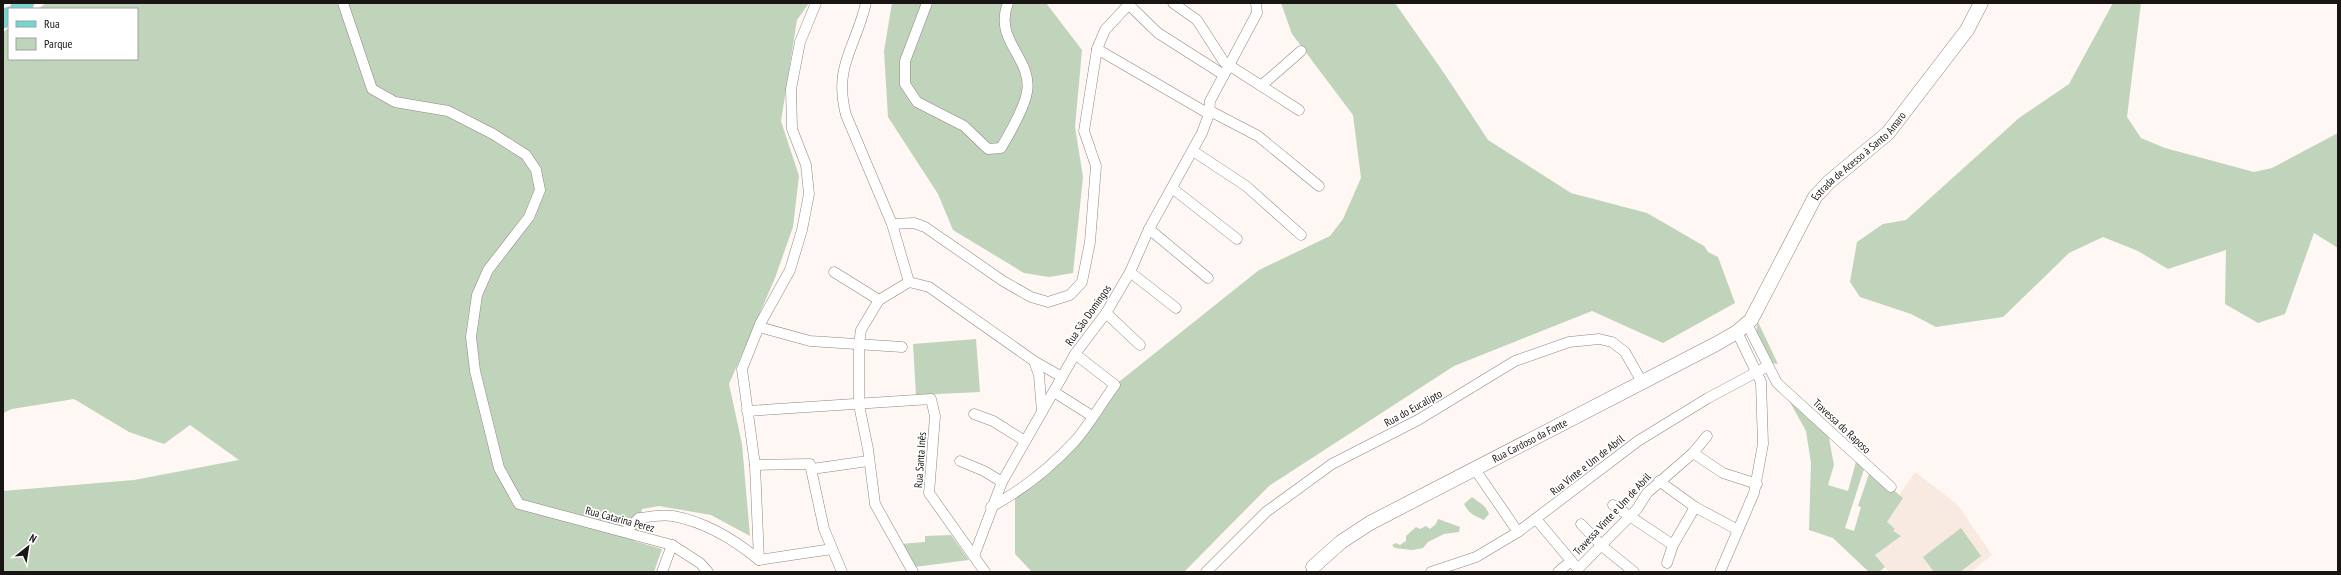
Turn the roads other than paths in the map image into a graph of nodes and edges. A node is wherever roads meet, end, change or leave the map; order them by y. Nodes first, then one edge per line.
1 (343, 3) edge
2 (816, 3) edge
3 (866, 3) edge
4 (927, 3) edge
5 (1008, 3) edge
6 (1173, 3) edge
7 (1256, 3) edge
8 (1981, 3) edge
9 (1128, 4) edge
10 (1098, 49) junction
11 (1301, 52) dead end
12 (1229, 66) junction
13 (1224, 75) junction
14 (1261, 86) junction
15 (1299, 110) dead end
16 (1209, 113) junction
17 (1193, 151) junction
18 (1319, 186) dead end
19 (1172, 188) junction
20 (892, 224) junction
21 (1149, 229) junction
22 (1301, 235) dead end
23 (1237, 239) dead end
24 (834, 272) dead end
25 (1130, 272) junction
26 (1208, 278) dead end
27 (909, 282) junction
28 (879, 300) junction
29 (1176, 308) dead end
30 (1106, 313) junction
31 (1745, 325) junction
32 (759, 327) junction
33 (859, 344) junction
34 (1140, 344) dead end
35 (902, 347) dead end
36 (1075, 354) junction
37 (1034, 361) junction
38 (1768, 366) junction
39 (1756, 372) junction
40 (1062, 377) junction
41 (1642, 382) junction
42 (1054, 392) junction
43 (858, 405) junction
44 (747, 411) junction
45 (1042, 412) junction
46 (974, 414) dead end
47 (1092, 416) junction
48 (1707, 436) dead end
49 (1025, 441) junction
50 (1692, 453) junction
51 (868, 461) junction
52 (960, 461) dead end
53 (754, 465) junction
54 (1474, 468) junction
55 (812, 469) junction
56 (1659, 481) junction
57 (1002, 482) junction
58 (1757, 484) junction
59 (1891, 487) dead end
60 (1613, 506) dead end
61 (991, 507) junction
62 (1695, 507) junction
63 (1629, 516) junction
64 (1536, 519) junction
65 (1581, 524) dead end
66 (1738, 530) junction
67 (625, 532) junction
68 (1518, 532) junction
69 (672, 545) junction
70 (1673, 545) junction
71 (1602, 546) junction
72 (832, 549) junction
73 (974, 556) junction
74 (759, 560) junction
75 (1571, 561) junction
76 (1667, 562) dead end
77 (1310, 570) edge
78 (1580, 571) edge
79 (662, 572) edge
80 (708, 572) edge
81 (842, 572) edge
82 (913, 572) edge
83 (985, 572) edge
84 (1206, 572) edge
85 (1430, 572) edge
86 (1558, 572) edge
87 (1634, 572) edge
88 (1720, 572) edge

1 - 67 street, Rua Catarina Perez
2 - 32 street
3 - 20 street
4 - 5 street
6 - 12 street
7 - 12 street, Rua São Domingos
8 - 31 main road, Estrada de Acesso à Santo Amaro
9 - 10 street
9 - 13 street
10 - 16 street
10 - 20 street
11 - 14 street
12 - 13 street, Rua São Domingos
12 - 14 street
13 - 16 street, Rua São Domingos
14 - 15 street
16 - 17 street, Rua São Domingos
16 - 18 street
17 - 19 street, Rua São Domingos
17 - 22 street
19 - 21 street, Rua São Domingos
19 - 23 street
20 - 27 street
21 - 25 street, Rua São Domingos
21 - 26 street
24 - 28 street
25 - 29 street
25 - 30 street, Rua São Domingos
27 - 28 street
27 - 37 street
28 - 33 street
30 - 34 street
30 - 36 street, Rua São Domingos
31 - 38 street
31 - 39 street
31 - 41 main road, Rua Cardoso da Fonte
32 - 33 street
32 - 44 street
33 - 35 street
33 - 43 street
36 - 40 street, Rua São Domingos
36 - 47 street
37 - 40 street
37 - 45 street
38 - 39 street, Rua Vinte e Um de Abril
38 - 59 street, Travessa do Raposo
39 - 58 street
39 - 64 street, Rua Vinte e Um de Abril
40 - 42 street, Rua São Domingos
41 - 54 main road, Rua Cardoso da Fonte
41 - 84 street, Rua do Eucalipto
42 - 45 street, Rua São Domingos
42 - 47 street
43 - 44 street
43 - 51 street
43 - 73 street, Rua Santa Inês
44 - 53 street
45 - 49 street, Rua São Domingos
46 - 49 street
47 - 61 street
48 - 50 street, Travessa Vinte e Um de Abril
49 - 57 street, Rua São Domingos
50 - 56 street, Travessa Vinte e Um de Abril
50 - 58 street
51 - 55 street
51 - 82 street
52 - 57 street
53 - 55 street
53 - 74 street
54 - 68 street
54 - 77 main road, Rua Cardoso da Fonte
55 - 72 street
56 - 62 street
56 - 63 street, Travessa Vinte e Um de Abril
57 - 61 street, Rua São Domingos
58 - 66 street
60 - 63 street
61 - 73 street, Rua São Domingos
62 - 66 street
62 - 70 street
63 - 70 street
63 - 71 street, Travessa Vinte e Um de Abril
64 - 68 street, Rua Vinte e Um de Abril
64 - 75 street, Travessa Vinte e Um de Abril
65 - 71 street
66 - 88 street
67 - 69 street, Rua Catarina Perez
67 - 74 street
68 - 85 street, Rua Vinte e Um de Abril
69 - 79 street
69 - 80 street, Rua Catarina Perez
70 - 76 street
71 - 78 street, Travessa Vinte e Um de Abril
71 - 87 street
72 - 74 street
72 - 81 street
73 - 83 street, Rua Santa Inês
75 - 78 street, Travessa Vinte e Um de Abril
75 - 86 street, Travessa Vinte e Um de Abril

